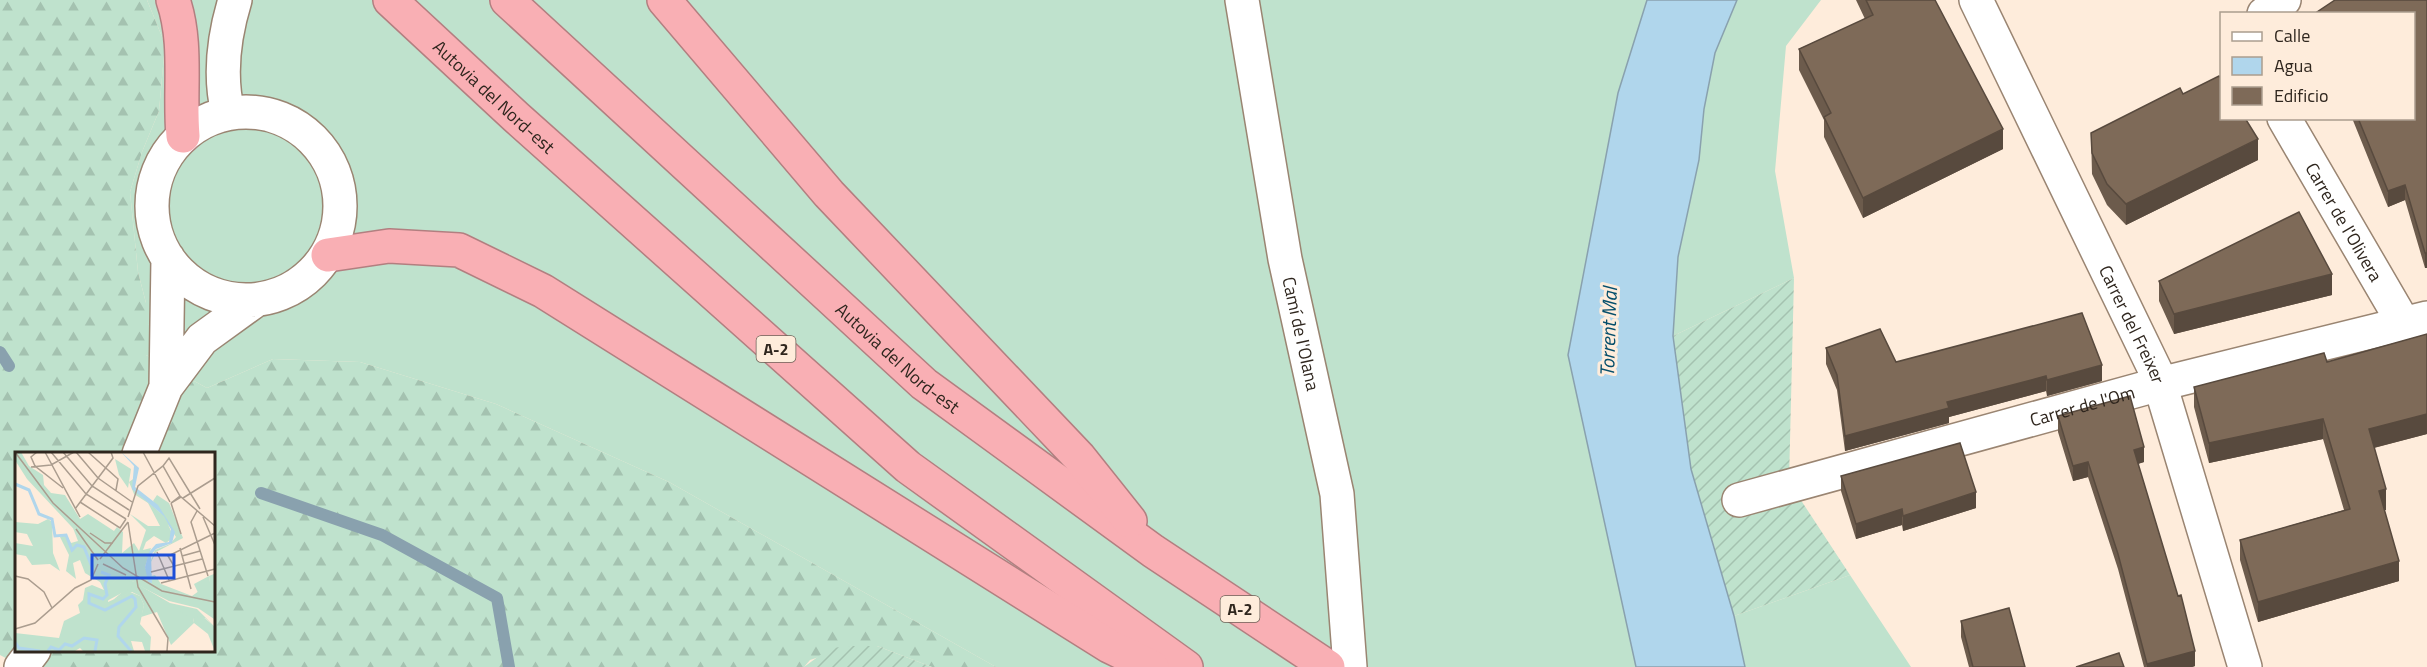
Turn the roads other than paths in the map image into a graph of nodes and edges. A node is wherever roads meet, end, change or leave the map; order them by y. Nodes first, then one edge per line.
1 (173, 0) edge
2 (235, 0) edge
3 (390, 0) edge
4 (507, 0) edge
5 (664, 0) edge
6 (1242, 0) edge
7 (1976, 0) edge
8 (2284, 0) edge
9 (2267, 12) edge
10 (228, 113) junction
11 (2285, 120) edge
12 (183, 135) junction
13 (328, 255) junction
14 (168, 258) junction
15 (256, 300) junction
16 (2416, 321) edge
17 (2160, 384) junction
18 (166, 387) junction
19 (140, 452) edge
20 (1739, 500) dead end
21 (1153, 551) junction
22 (33, 652) edge
23 (21, 667) edge
24 (1152, 667) edge
25 (1186, 667) edge
26 (1328, 667) edge
27 (1350, 667) edge
28 (2245, 667) edge

1 - 12 highway
2 - 10 street
3 - 25 highway, Autovia del Nord-est / A-2
4 - 21 highway, Autovia del Nord-est / A-2
5 - 21 highway
6 - 27 street, Camí de l'Olana
7 - 17 street, Carrer del Freixer
8 - 9 street
10 - 12 street
10 - 13 street
11 - 16 street, Carrer de l'Olivera
12 - 14 street
13 - 15 street
13 - 24 highway
14 - 15 street
14 - 18 street
15 - 18 street
16 - 17 street, Carrer de l'Om
17 - 20 street, Carrer de l'Om
17 - 28 street, Carrer del Freixer
18 - 19 street
21 - 26 highway, Autovia del Nord-est / A-2
22 - 23 street

